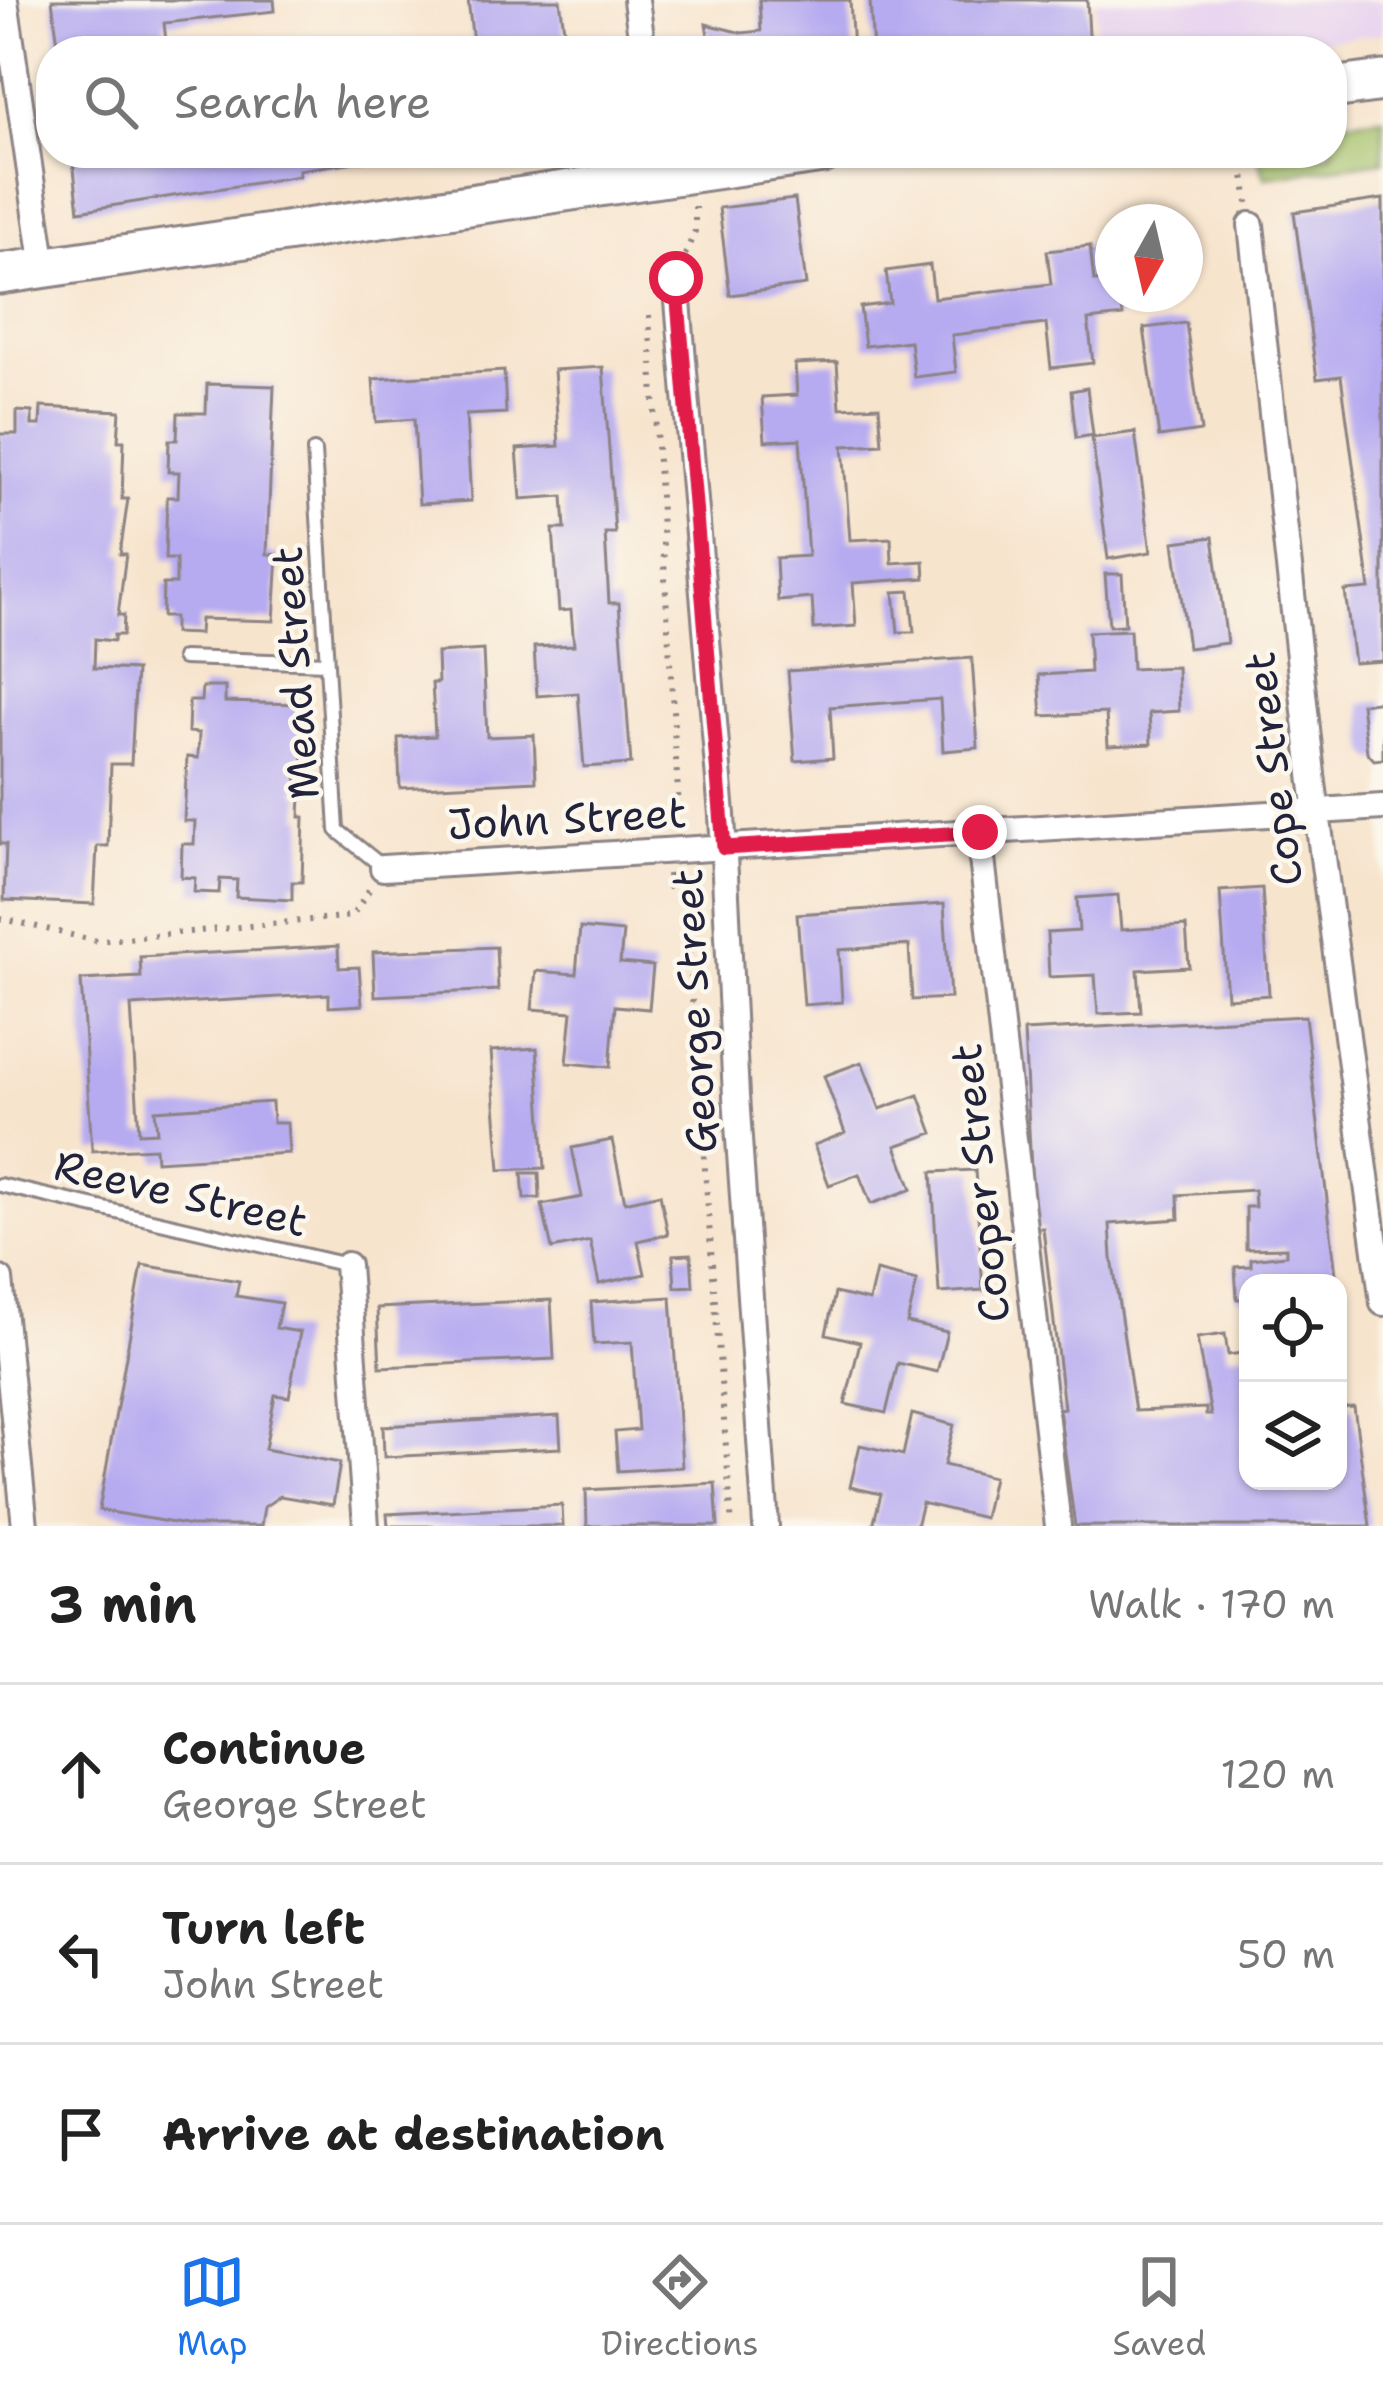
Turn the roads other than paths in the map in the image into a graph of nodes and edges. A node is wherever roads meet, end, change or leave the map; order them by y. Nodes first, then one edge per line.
1 (5, 0) edge
2 (636, 0) edge
3 (641, 36) edge
4 (1383, 69) edge
5 (1347, 73) edge
6 (1383, 81) edge
7 (1347, 86) edge
8 (664, 168) edge
9 (1251, 225) road end
10 (44, 268) junction
11 (0, 274) edge
12 (676, 278) road end
13 (314, 451) dead end
14 (183, 658) dead end
15 (327, 663) junction
16 (1383, 807) edge
17 (1317, 811) junction
18 (980, 832) junction
19 (724, 848) junction
20 (383, 868) joint
21 (0, 1185) edge
22 (347, 1265) joint
23 (0, 1279) edge
24 (1383, 1303) edge
25 (25, 1526) edge
26 (366, 1526) edge
27 (766, 1526) edge
28 (1058, 1526) edge

1 - 10 street
2 - 3 street
4 - 5 main road
6 - 7 main road
8 - 10 main road
9 - 17 street, Cope Street
10 - 11 main road
12 - 19 street, George Street
13 - 15 lane, Mead Street
14 - 15 lane
15 - 20 lane, Mead Street
16 - 17 street, John Street
17 - 18 street, John Street
17 - 24 street, Cope Street
18 - 19 street, John Street
18 - 28 street, Cooper Street
19 - 20 street, John Street
19 - 27 street, George Street
21 - 22 lane, Reeve Street
22 - 26 street
23 - 25 street

